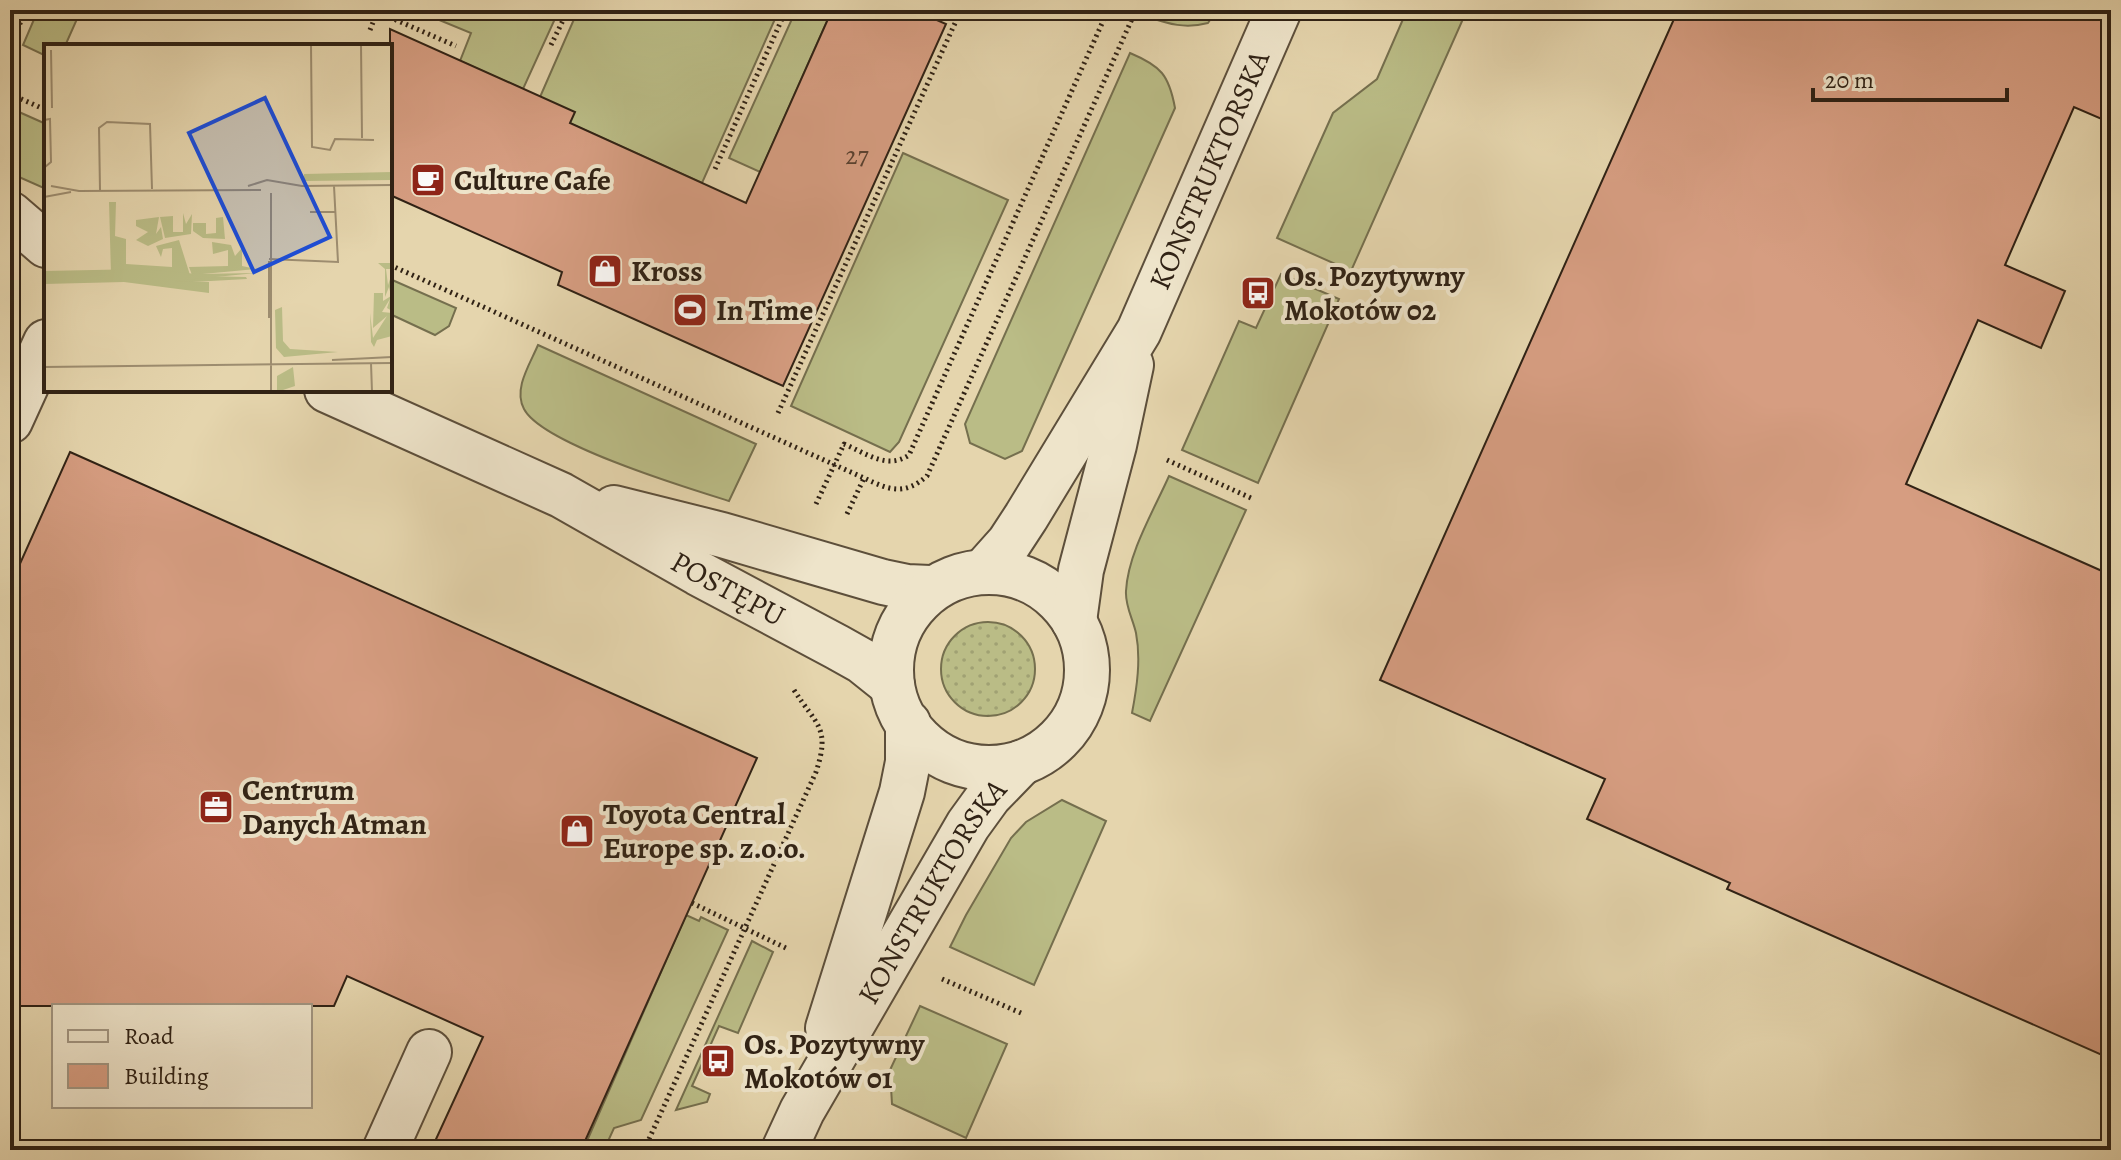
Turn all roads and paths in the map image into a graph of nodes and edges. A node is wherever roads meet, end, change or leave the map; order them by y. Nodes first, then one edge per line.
1 (26, 10) edge
2 (568, 10) edge
3 (786, 10) edge
4 (961, 10) edge
5 (1108, 10) edge
6 (1136, 10) edge
7 (1279, 10) edge
8 (376, 11) edge
9 (370, 30) dead end
10 (551, 45) dead end
11 (10, 46) edge
12 (456, 46) dead end
13 (10, 94) edge
14 (44, 109) edge
15 (715, 169) dead end
16 (10, 214) edge
17 (44, 243) edge
18 (10, 258) edge
19 (44, 266) edge
20 (392, 266) edge
21 (1139, 331) junction
22 (44, 346) edge
23 (331, 392) edge
24 (778, 413) dead end
25 (10, 421) edge
26 (1166, 460) dead end
27 (834, 465) junction
28 (864, 478) junction
29 (561, 495) junction
30 (1251, 498) dead end
31 (811, 516) dead end
32 (846, 516) dead end
33 (984, 571) junction
34 (930, 588) junction
35 (1074, 621) junction
36 (789, 682) dead end
37 (900, 704) junction
38 (1021, 763) junction
39 (692, 903) dead end
40 (745, 928) junction
41 (788, 949) dead end
42 (937, 977) dead end
43 (1021, 1013) dead end
44 (429, 1052) dead end
45 (802, 1111) junction
46 (385, 1150) edge
47 (644, 1150) edge
48 (784, 1150) edge

1 - 11 path
2 - 10 path
3 - 15 path
4 - 24 path
5 - 27 path
6 - 28 path
7 - 21 street, KONSTRUKTORSKA
8 - 9 path
8 - 12 path
13 - 14 path
16 - 17 street
18 - 19 street
20 - 27 path
21 - 33 street, KONSTRUKTORSKA
21 - 35 street, KONSTRUKTORSKA
22 - 25 street
23 - 29 street, POSTĘPU
26 - 30 path
27 - 28 path
27 - 31 path
28 - 32 path
29 - 34 street, POSTĘPU
29 - 37 street, POSTĘPU
33 - 34 street
33 - 35 street
34 - 37 street
35 - 38 street
36 - 40 path
37 - 38 street
37 - 45 street, KONSTRUKTORSKA
38 - 45 street, KONSTRUKTORSKA
39 - 40 path
40 - 41 path
40 - 47 path
42 - 43 path
44 - 46 street
45 - 48 street, KONSTRUKTORSKA

